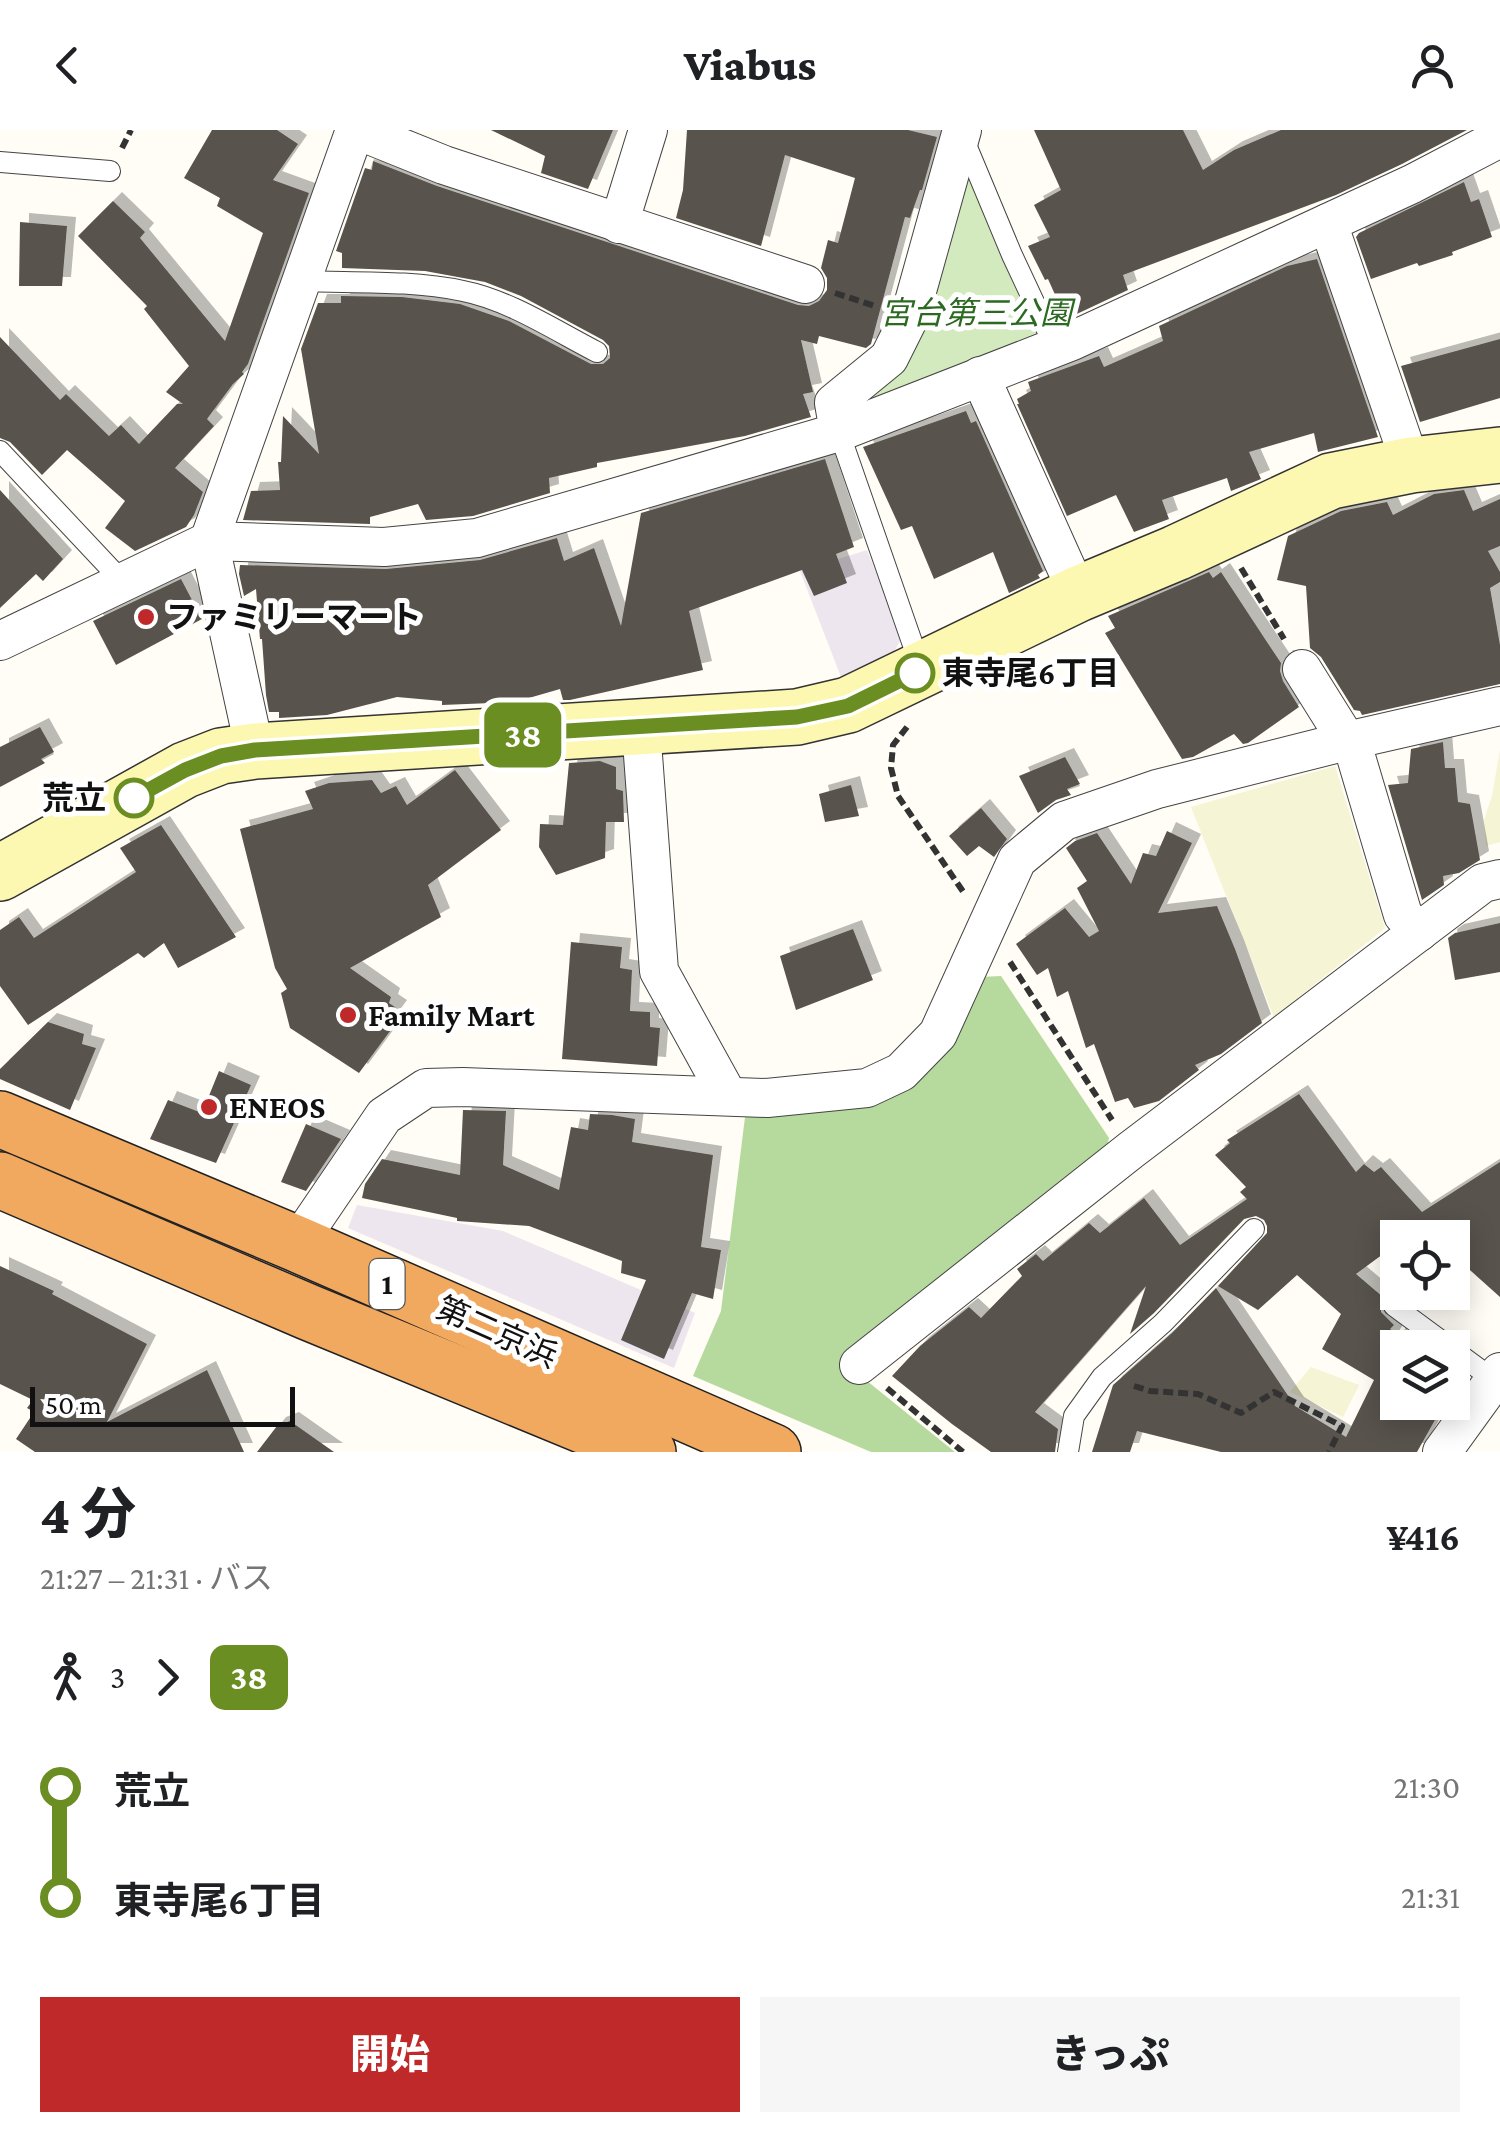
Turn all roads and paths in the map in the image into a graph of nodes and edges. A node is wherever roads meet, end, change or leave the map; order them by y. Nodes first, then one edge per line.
1 (356, 130) edge
2 (648, 130) edge
3 (962, 132) edge
4 (1500, 138) edge
5 (0, 162) edge
6 (110, 171) dead end
7 (619, 224) junction
8 (1328, 224) junction
9 (301, 280) junction
10 (805, 284) joint
11 (910, 316) junction
12 (1055, 347) junction
13 (597, 352) dead end
14 (980, 376) junction
15 (839, 432) junction
16 (0, 451) edge
17 (1500, 455) edge
18 (1411, 465) junction
19 (209, 540) junction
20 (1232, 554) dead end
21 (123, 582) junction
22 (1078, 594) junction
23 (0, 640) edge
24 (1302, 669) joint
25 (922, 670) junction
26 (1500, 706) edge
27 (641, 728) junction
28 (1349, 740) junction
29 (255, 750) junction
30 (0, 873) edge
31 (1500, 879) edge
32 (1418, 932) junction
33 (728, 1096) junction
34 (0, 1119) edge
35 (0, 1180) edge
36 (1254, 1229) dead end
37 (297, 1244) junction
38 (1400, 1310) edge
39 (1427, 1330) edge
40 (1470, 1359) edge
41 (859, 1365) joint
42 (1497, 1376) edge
43 (1150, 1392) dead end
44 (648, 1452) edge
45 (773, 1452) edge
46 (963, 1452) edge
47 (1068, 1452) edge
48 (1329, 1452) edge
49 (1442, 1452) edge

1 - 7 street
1 - 9 street
2 - 7 street
3 - 11 street
3 - 12 lane
4 - 8 street
5 - 6 lane
7 - 10 street
8 - 12 street
8 - 18 street
9 - 13 lane
9 - 19 street
10 - 11 path
11 - 15 street
12 - 14 street
14 - 15 street
14 - 22 street
15 - 19 street
15 - 25 lane
16 - 21 lane
17 - 18 street
18 - 22 street
19 - 21 street
19 - 29 street
20 - 24 path
21 - 23 street
22 - 25 street
24 - 28 street
25 - 27 street
26 - 28 street
27 - 29 street
27 - 33 street
28 - 32 street
28 - 33 street
29 - 30 street
31 - 32 street
32 - 41 street
33 - 37 street
34 - 37 highway, 第二京浜 / 1
35 - 44 highway, 第二京浜 / 1
36 - 47 lane
37 - 45 highway, 第二京浜 / 1
38 - 39 lane
40 - 42 lane
41 - 46 path
42 - 49 street
43 - 48 path

